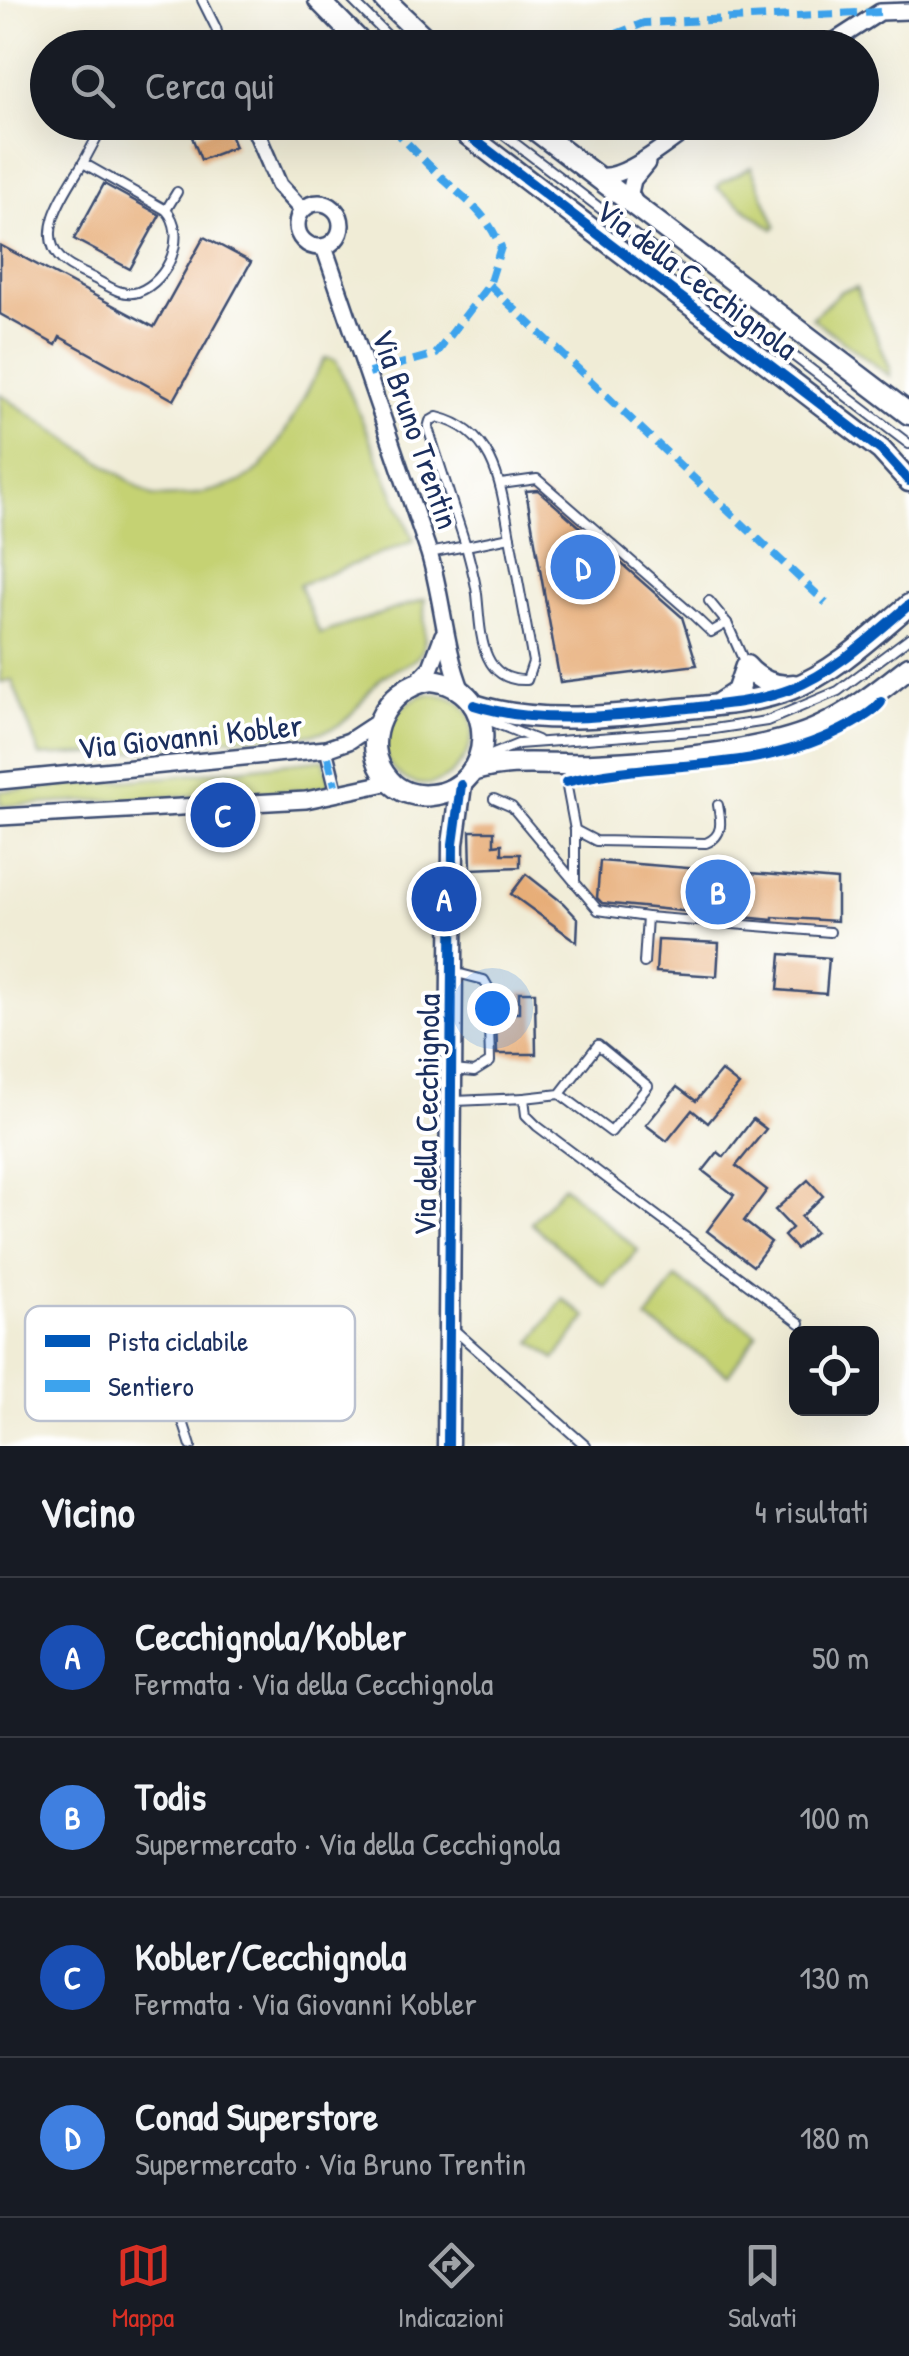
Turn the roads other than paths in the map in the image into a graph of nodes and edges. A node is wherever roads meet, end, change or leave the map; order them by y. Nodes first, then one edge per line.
1 (202, 0) edge
2 (320, 0) edge
3 (352, 0) edge
4 (385, 0) edge
5 (909, 10) edge
6 (216, 30) edge
7 (349, 30) edge
8 (382, 30) edge
9 (416, 30) edge
10 (852, 30) edge
11 (95, 140) edge
12 (259, 140) edge
13 (475, 140) edge
14 (511, 140) edge
15 (548, 140) edge
16 (673, 140) edge
17 (656, 152) junction
18 (83, 162) junction
19 (590, 172) junction
20 (177, 192) dead end
21 (639, 208) junction
22 (166, 210) junction
23 (302, 210) junction
24 (324, 247) junction
25 (909, 414) edge
26 (909, 444) edge
27 (909, 481) edge
28 (500, 484) junction
29 (510, 537) junction
30 (466, 546) junction
31 (429, 553) junction
32 (709, 601) dead end
33 (909, 605) edge
34 (727, 623) junction
35 (444, 631) junction
36 (908, 638) edge
37 (746, 666) junction
38 (908, 672) edge
39 (807, 681) junction
40 (415, 684) junction
41 (472, 704) junction
42 (714, 706) junction
43 (378, 722) junction
44 (541, 742) junction
45 (328, 757) dead end
46 (546, 764) junction
47 (594, 764) junction
48 (470, 772) junction
49 (0, 781) edge
50 (391, 782) junction
51 (566, 782) junction
52 (335, 786) dead end
53 (419, 796) junction
54 (494, 799) dead end
55 (718, 805) dead end
56 (0, 817) edge
57 (575, 830) junction
58 (453, 844) junction
59 (575, 883) junction
60 (647, 917) junction
61 (830, 932) dead end
62 (644, 963) dead end
63 (453, 972) junction
64 (452, 1070) junction
65 (560, 1094) junction
66 (524, 1098) junction
67 (451, 1102) junction
68 (800, 1323) dead end
69 (449, 1324) junction
70 (182, 1421) edge
71 (191, 1446) edge
72 (448, 1446) edge
73 (586, 1446) edge

1 - 6 lane
2 - 7 street
3 - 8 lane
4 - 9 street
5 - 10 street
11 - 18 lane
12 - 23 street, Via Bruno Trentin
13 - 27 street, Via della Cecchignola
14 - 26 lane, Via della Cecchignola
15 - 19 street, Via della Cecchignola
16 - 17 street
17 - 19 street
17 - 21 street
18 - 22 lane
18 - 22 lane
19 - 21 street, Via della Cecchignola
20 - 22 lane
21 - 25 street, Via della Cecchignola
23 - 24 street, Via Bruno Trentin
23 - 24 street
24 - 31 street, Via Bruno Trentin
28 - 29 lane
28 - 30 lane
28 - 34 lane
29 - 30 lane
29 - 30 lane
30 - 31 lane
31 - 35 street, Via Bruno Trentin
32 - 34 lane
33 - 39 street
34 - 37 lane
35 - 40 street
35 - 41 street, Via Bruno Trentin
36 - 44 lane
37 - 39 street
37 - 42 street
38 - 47 street
39 - 42 street
40 - 41 street
40 - 43 street
41 - 42 street
41 - 44 lane
41 - 48 street
43 - 49 street, Via Giovanni Kobler
43 - 50 street
44 - 48 lane
45 - 52 street
46 - 47 street
46 - 48 street
46 - 51 street
47 - 51 street
48 - 53 street
48 - 58 street, Via della Cecchignola
50 - 53 street
50 - 56 street, Via Giovanni Kobler
51 - 57 lane
53 - 58 street
54 - 59 lane
55 - 57 lane
57 - 59 lane
58 - 63 street, Via della Cecchignola
59 - 60 lane
60 - 61 lane
60 - 62 lane
63 - 64 street, Via della Cecchignola
63 - 64 lane
64 - 67 street, Via della Cecchignola
65 - 65 lane
65 - 66 lane
66 - 67 lane
66 - 68 lane
67 - 69 street, Via della Cecchignola
69 - 72 street, Via della Cecchignola
69 - 73 lane
70 - 71 lane

